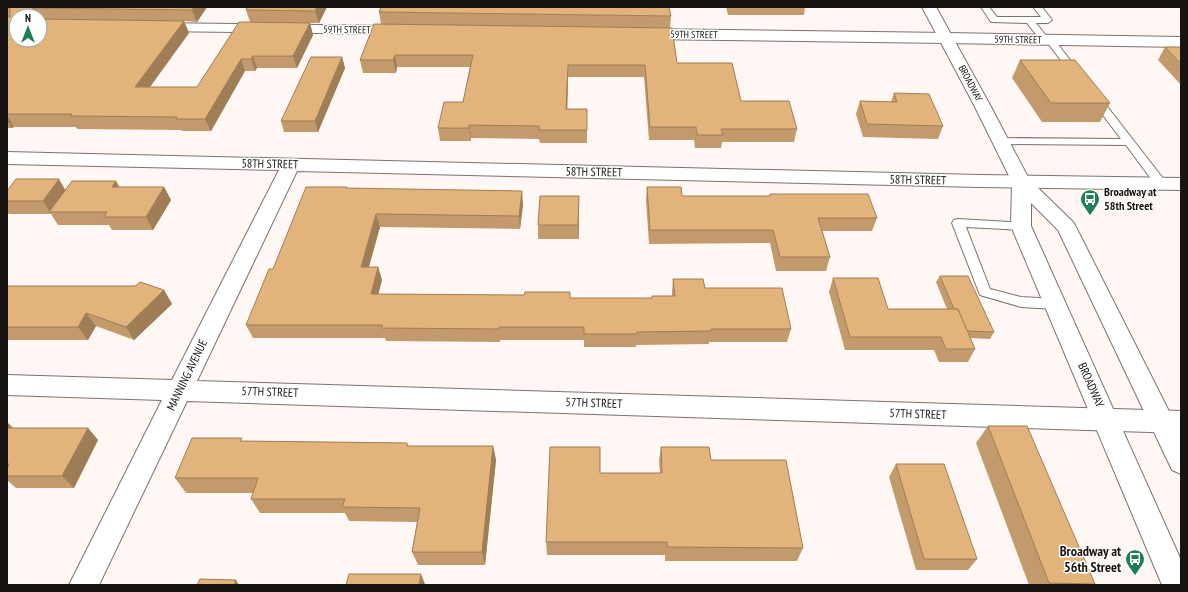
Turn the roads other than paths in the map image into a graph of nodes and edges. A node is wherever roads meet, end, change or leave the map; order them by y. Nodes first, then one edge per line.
1 (929, 7) edge
2 (985, 7) edge
3 (1037, 7) edge
4 (1030, 20) junction
5 (144, 26) edge
6 (414, 30) edge
7 (630, 34) edge
8 (947, 38) junction
9 (1047, 40) junction
10 (1181, 42) edge
11 (1001, 141) junction
12 (1129, 142) junction
13 (7, 158) edge
14 (291, 164) junction
15 (1021, 182) junction
16 (1161, 184) junction
17 (1181, 184) edge
18 (1021, 226) junction
19 (1056, 304) junction
20 (7, 385) edge
21 (180, 389) junction
22 (1107, 420) junction
23 (1171, 422) edge
24 (1181, 462) edge
25 (84, 585) edge
26 (1177, 585) edge

1 - 8 street, BROADWAY
2 - 4 lane
3 - 4 lane
4 - 9 lane
5 - 6 street, 59TH STREET
7 - 8 street, 59TH STREET
8 - 9 street, 59TH STREET
8 - 11 street, BROADWAY
9 - 10 street, 59TH STREET
9 - 12 lane
11 - 12 lane
11 - 15 street, BROADWAY
12 - 16 lane
13 - 14 street, 58TH STREET
14 - 15 street, 58TH STREET
14 - 21 street, MANNING AVENUE
15 - 16 street, 58TH STREET
15 - 18 street, BROADWAY
15 - 23 street, BROADWAY
16 - 17 street, 58TH STREET
18 - 19 street, BROADWAY
18 - 19 lane
19 - 22 street, BROADWAY
20 - 21 street, 57TH STREET
21 - 22 street, 57TH STREET
21 - 25 street, MANNING AVENUE
22 - 23 street, 57TH STREET
22 - 26 street, BROADWAY
23 - 24 street, BROADWAY

